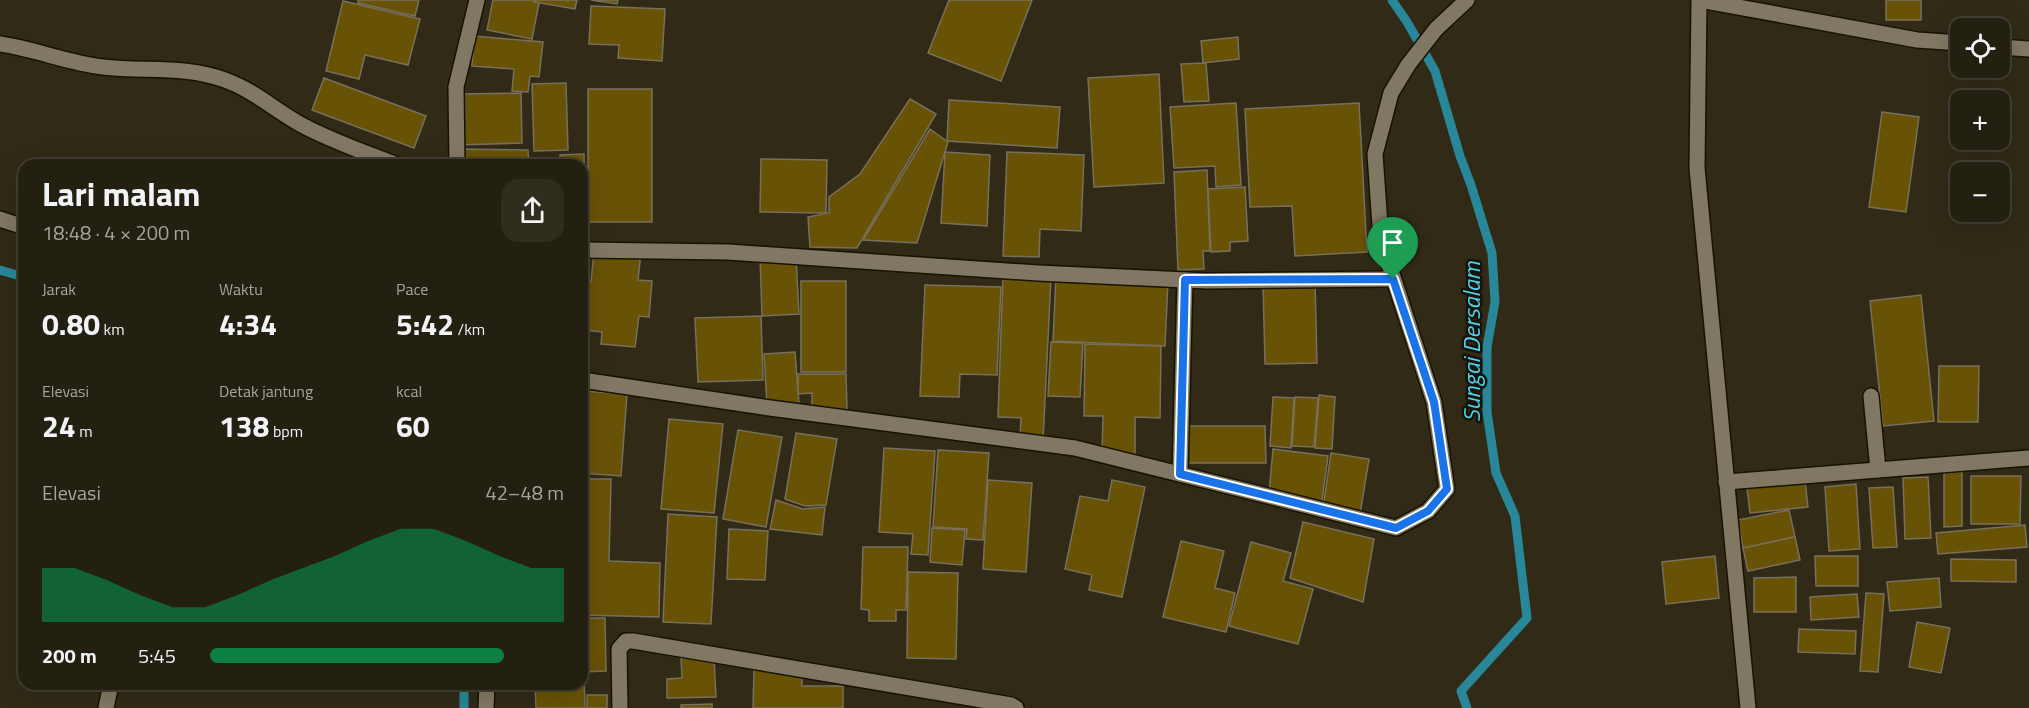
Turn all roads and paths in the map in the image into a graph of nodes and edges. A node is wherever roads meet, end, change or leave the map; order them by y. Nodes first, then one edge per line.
1 (477, 0) edge
2 (1467, 0) edge
3 (1699, 0) edge
4 (1950, 42) edge
5 (0, 44) edge
6 (2010, 48) edge
7 (2029, 49) edge
8 (382, 159) edge
9 (457, 159) edge
10 (0, 219) edge
11 (18, 225) edge
12 (588, 250) edge
13 (1393, 279) junction
14 (1185, 280) junction
15 (588, 381) edge
16 (1871, 396) dead end
17 (2029, 458) edge
18 (1878, 470) junction
19 (1180, 474) junction
20 (1726, 482) junction
21 (110, 690) edge
22 (487, 690) edge
23 (106, 708) edge
24 (486, 708) edge
25 (620, 708) edge
26 (1016, 708) edge
27 (1748, 708) edge

1 - 9 street
2 - 13 street
3 - 4 street
3 - 20 street
5 - 8 street
6 - 7 street
10 - 11 street
12 - 14 street
13 - 14 street
13 - 19 street
14 - 19 street
15 - 19 street
16 - 18 street
17 - 18 street
18 - 20 street
20 - 27 street
21 - 23 street
22 - 24 street
25 - 26 street

